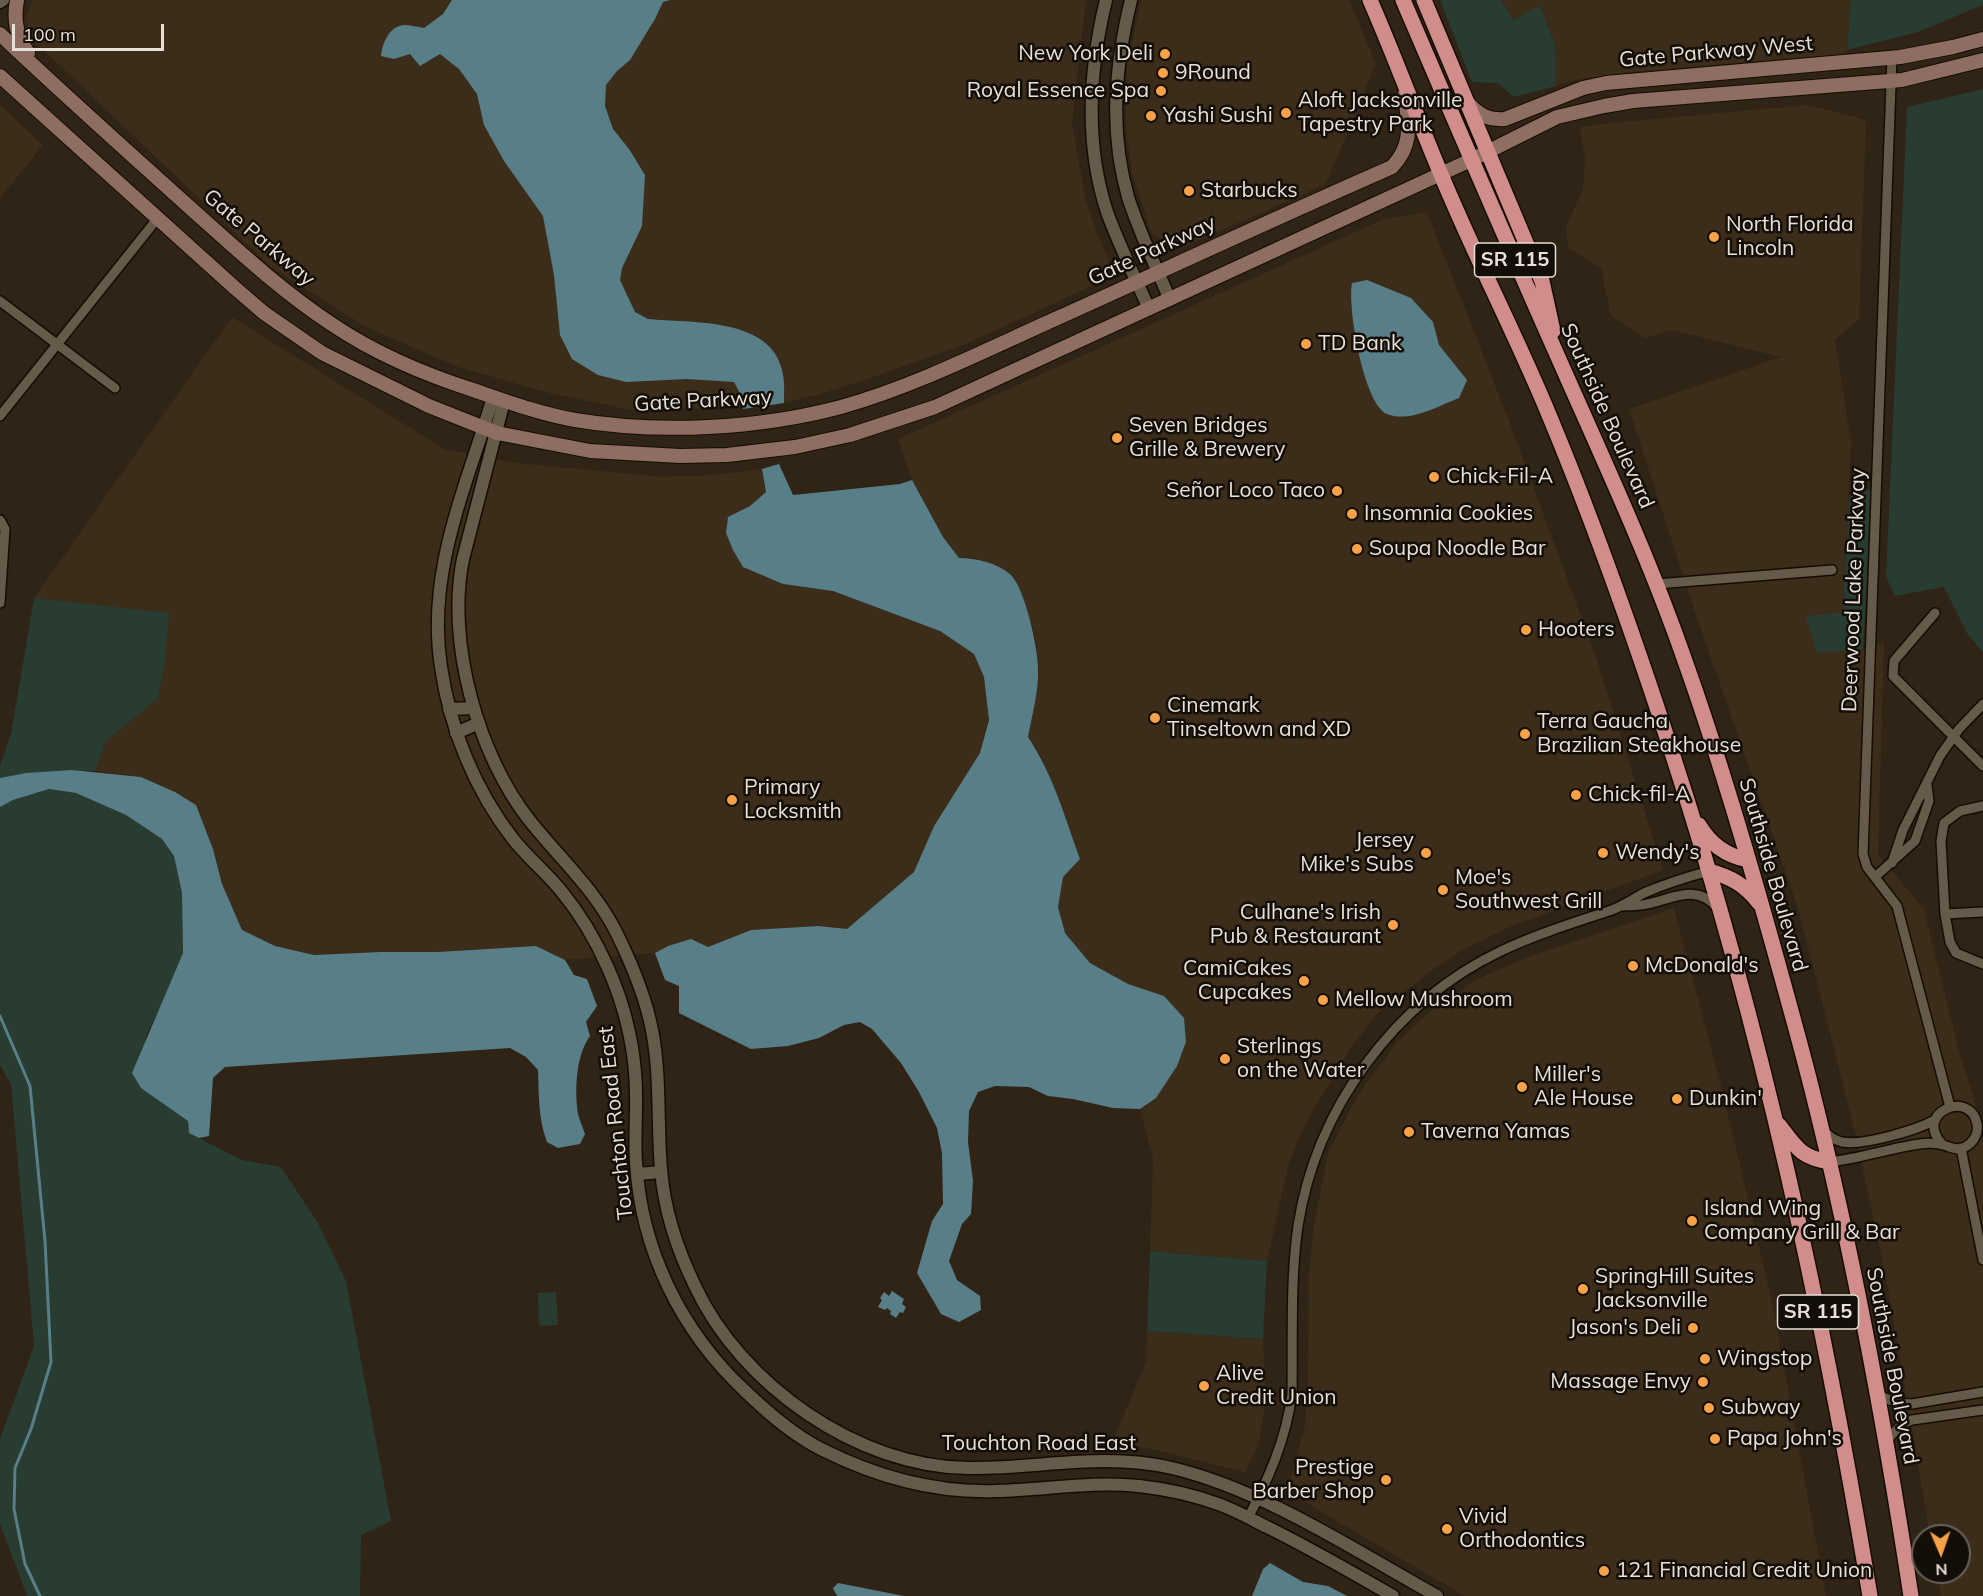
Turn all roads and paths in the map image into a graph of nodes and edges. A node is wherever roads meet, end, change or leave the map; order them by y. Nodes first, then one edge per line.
1 (17, 0) edge
2 (1106, 0) edge
3 (1131, 0) edge
4 (1370, 0) edge
5 (1403, 0) edge
6 (1424, 0) edge
7 (0, 34) edge
8 (1983, 39) edge
9 (1892, 57) junction
10 (1983, 60) edge
11 (39, 70) junction
12 (1700, 74) junction
13 (0, 76) edge
14 (1404, 78) junction
15 (1892, 81) junction
16 (1583, 88) junction
17 (1703, 96) junction
18 (1465, 100) junction
19 (1588, 110) junction
20 (1487, 152) junction
21 (1471, 160) junction
22 (1440, 174) junction
23 (157, 219) junction
24 (1159, 272) junction
25 (1137, 282) junction
26 (1170, 300) junction
27 (0, 301) edge
28 (1149, 309) junction
29 (57, 344) junction
30 (1559, 360) junction
31 (115, 388) dead end
32 (498, 399) junction
33 (0, 416) edge
34 (490, 431) junction
35 (0, 520) edge
36 (1832, 570) dead end
37 (1656, 584) junction
38 (0, 603) edge
39 (1935, 613) dead end
40 (1983, 705) edge
41 (474, 708) junction
42 (449, 709) junction
43 (479, 723) junction
44 (456, 733) junction
45 (1954, 736) junction
46 (1983, 766) edge
47 (1927, 785) junction
48 (1689, 806) junction
49 (1983, 806) edge
50 (1909, 819) junction
51 (1923, 822) junction
52 (1748, 860) junction
53 (1892, 863) junction
54 (1709, 872) junction
55 (576, 873) junction
56 (1875, 877) junction
57 (560, 890) junction
58 (1623, 906) junction
59 (1762, 908) junction
60 (1983, 912) edge
61 (1721, 914) junction
62 (1945, 914) junction
63 (1983, 964) edge
64 (1950, 1107) junction
65 (1968, 1110) junction
66 (1983, 1112) edge
67 (1775, 1120) junction
68 (1935, 1120) junction
69 (1821, 1126) junction
70 (1979, 1133) edge
71 (1942, 1144) junction
72 (1961, 1149) junction
73 (1829, 1162) junction
74 (661, 1172) junction
75 (637, 1174) junction
76 (1983, 1260) edge
77 (1983, 1392) edge
78 (1878, 1395) junction
79 (794, 1404) junction
80 (1983, 1410) edge
81 (812, 1418) junction
82 (781, 1423) junction
83 (798, 1435) junction
84 (1886, 1441) junction
85 (1258, 1499) junction
86 (1248, 1518) junction
87 (1393, 1596) edge
88 (1437, 1596) edge
89 (1870, 1596) edge
90 (1911, 1596) edge

1 - 11 main road
2 - 25 street
3 - 24 street
4 - 14 highway, SR 115
5 - 21 highway, Southside Boulevard / SR 115
6 - 18 highway
7 - 11 main road, Gate Parkway
8 - 9 main road, Gate Parkway West
9 - 12 main road, Gate Parkway West
9 - 15 street, Deerwood Lake Parkway
10 - 15 main road, Gate Parkway West
11 - 32 main road, Gate Parkway
12 - 16 main road, Gate Parkway West
12 - 17 main road
13 - 23 main road
14 - 22 highway, SR 115
14 - 24 main road, Gate Parkway
15 - 17 main road, Gate Parkway West
15 - 56 street, Deerwood Lake Parkway
16 - 18 main road, Gate Parkway West
16 - 19 main road
17 - 19 main road, Gate Parkway West
18 - 20 highway
19 - 20 main road, Gate Parkway West
20 - 21 main road, Gate Parkway West
20 - 30 highway
21 - 22 main road
21 - 30 highway, Southside Boulevard / SR 115
22 - 26 main road
22 - 48 highway, SR 115
23 - 29 street
23 - 34 main road
24 - 25 main road, Gate Parkway
24 - 26 street
25 - 28 street
25 - 32 main road, Gate Parkway
26 - 28 main road
27 - 29 street
28 - 34 main road
29 - 31 street
29 - 33 street
30 - 37 highway, Southside Boulevard / SR 115
32 - 34 street, Touchton Road East
34 - 41 street, Touchton Road East
34 - 42 street, Touchton Road East
35 - 38 street
36 - 37 street
37 - 52 highway, Southside Boulevard / SR 115
39 - 45 street
40 - 45 street
41 - 42 street
41 - 43 street, Touchton Road East
42 - 44 street, Touchton Road East
43 - 44 street
43 - 55 street, Touchton Road East
44 - 57 street, Touchton Road East
45 - 46 street
45 - 47 street
47 - 50 street
47 - 51 street
48 - 52 highway
48 - 54 highway, SR 115
49 - 62 street
50 - 51 street
50 - 53 street
51 - 53 street
52 - 59 highway, Southside Boulevard / SR 115
53 - 56 street
54 - 58 street
54 - 59 highway
54 - 61 highway, SR 115
55 - 57 street
55 - 74 street, Touchton Road East
56 - 64 street, Deerwood Lake Parkway
57 - 75 street, Touchton Road East
58 - 61 street
58 - 85 street
59 - 69 highway, Southside Boulevard / SR 115
60 - 62 street
61 - 67 highway, SR 115
62 - 63 street
64 - 65 street
64 - 68 street
65 - 66 street
65 - 70 street
67 - 73 highway
67 - 89 highway, SR 115
68 - 69 street
68 - 71 street
69 - 73 highway, Southside Boulevard / SR 115
70 - 72 street
71 - 72 street
71 - 73 street
72 - 76 street
73 - 78 highway, Southside Boulevard / SR 115
74 - 75 street
74 - 79 street, Touchton Road East
75 - 82 street, Touchton Road East
77 - 78 street
78 - 84 highway, Southside Boulevard / SR 115
79 - 81 street, Touchton Road East
79 - 82 street
80 - 84 street
81 - 83 street
81 - 85 street, Touchton Road East
82 - 83 street, Touchton Road East
83 - 86 street, Touchton Road East
84 - 90 highway, Southside Boulevard / SR 115
85 - 86 street
85 - 88 street, Touchton Road East
86 - 87 street, Touchton Road East

